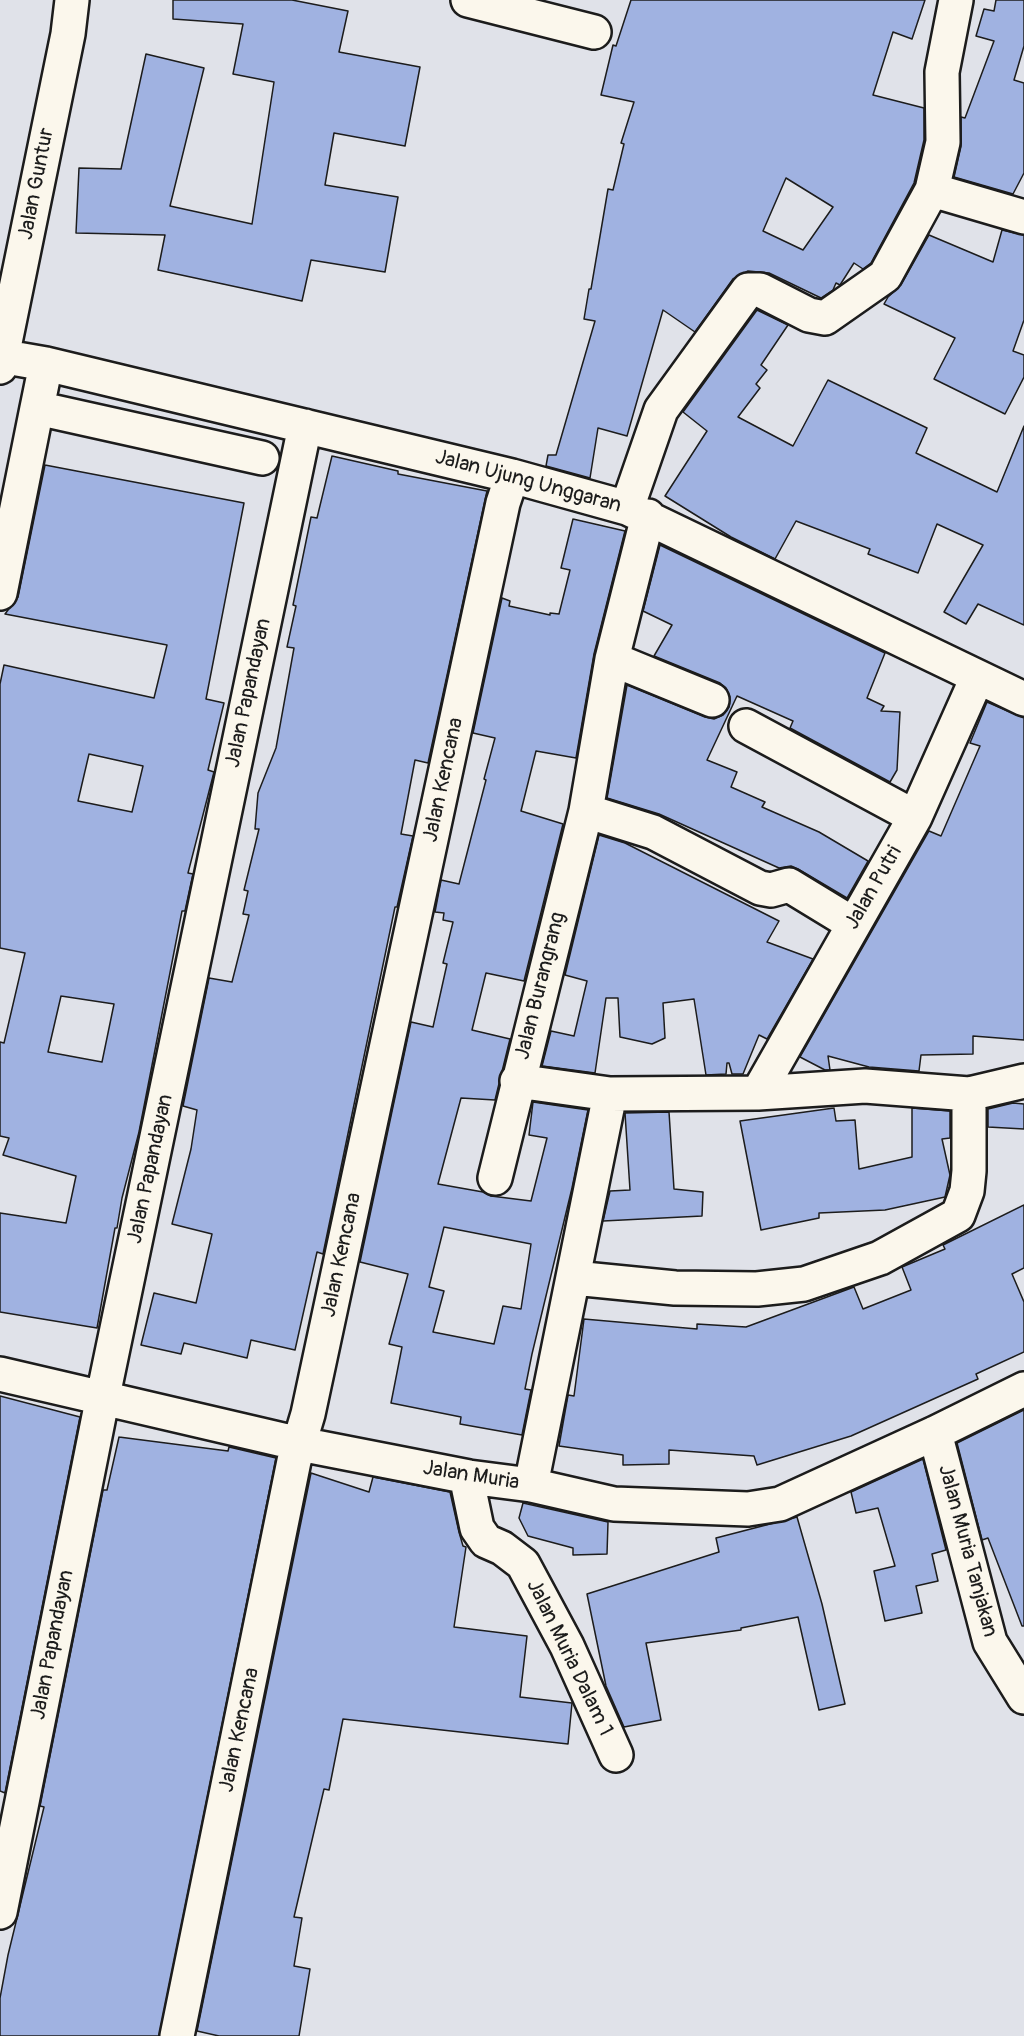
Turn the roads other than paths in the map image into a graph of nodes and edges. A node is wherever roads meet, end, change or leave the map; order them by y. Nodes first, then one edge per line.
1 (72, 0) edge
2 (468, 0) edge
3 (956, 0) edge
4 (594, 32) dead end
5 (932, 190) junction
6 (1024, 217) edge
7 (1, 360) edge
8 (46, 364) junction
9 (37, 408) junction
10 (305, 426) junction
11 (262, 458) dead end
12 (512, 476) junction
13 (637, 512) junction
14 (0, 593) edge
15 (612, 659) junction
16 (977, 678) junction
17 (1024, 699) edge
18 (712, 700) dead end
19 (746, 726) dead end
20 (586, 811) junction
21 (915, 817) junction
22 (853, 924) junction
23 (517, 1081) junction
24 (1024, 1081) edge
25 (758, 1093) junction
26 (610, 1094) junction
27 (969, 1094) junction
28 (495, 1178) dead end
29 (574, 1278) junction
30 (0, 1374) edge
31 (1024, 1389) edge
32 (103, 1396) junction
33 (935, 1433) junction
34 (300, 1444) junction
35 (470, 1477) junction
36 (531, 1485) junction
37 (1024, 1697) edge
38 (616, 1755) dead end
39 (0, 1912) edge
40 (177, 2036) edge

1 - 7 street, Jalan Guntur
2 - 4 street
3 - 5 street
5 - 6 street
5 - 13 street, Jalan Burangrang
7 - 8 street, Jalan Ujung Unggaran
8 - 9 street
8 - 10 street, Jalan Ujung Unggaran
9 - 11 street
9 - 14 street
10 - 12 street, Jalan Ujung Unggaran
10 - 32 street, Jalan Papandayan
12 - 13 street, Jalan Ujung Unggaran
12 - 34 street, Jalan Kencana
13 - 15 street, Jalan Burangrang
13 - 16 street, Jalan Ujung Unggaran
15 - 18 street
15 - 20 street, Jalan Burangrang
16 - 17 street, Jalan Ujung Unggaran
16 - 21 street, Jalan Putri
19 - 21 street
20 - 22 street
20 - 23 street, Jalan Burangrang
21 - 22 street, Jalan Putri
22 - 25 street, Jalan Putri
23 - 26 street, Jalan Burangrang
23 - 28 street
24 - 27 street
25 - 26 street
25 - 27 street
26 - 29 street
27 - 29 street
29 - 36 street
30 - 32 street, Jalan Muria
31 - 33 street, Jalan Muria
32 - 34 street, Jalan Muria
32 - 39 street, Jalan Papandayan
33 - 36 street, Jalan Muria
33 - 37 street, Jalan Muria Tanjakan
34 - 35 street, Jalan Muria
34 - 40 street, Jalan Kencana
35 - 36 street, Jalan Muria
35 - 38 street, Jalan Muria Dalam 1

